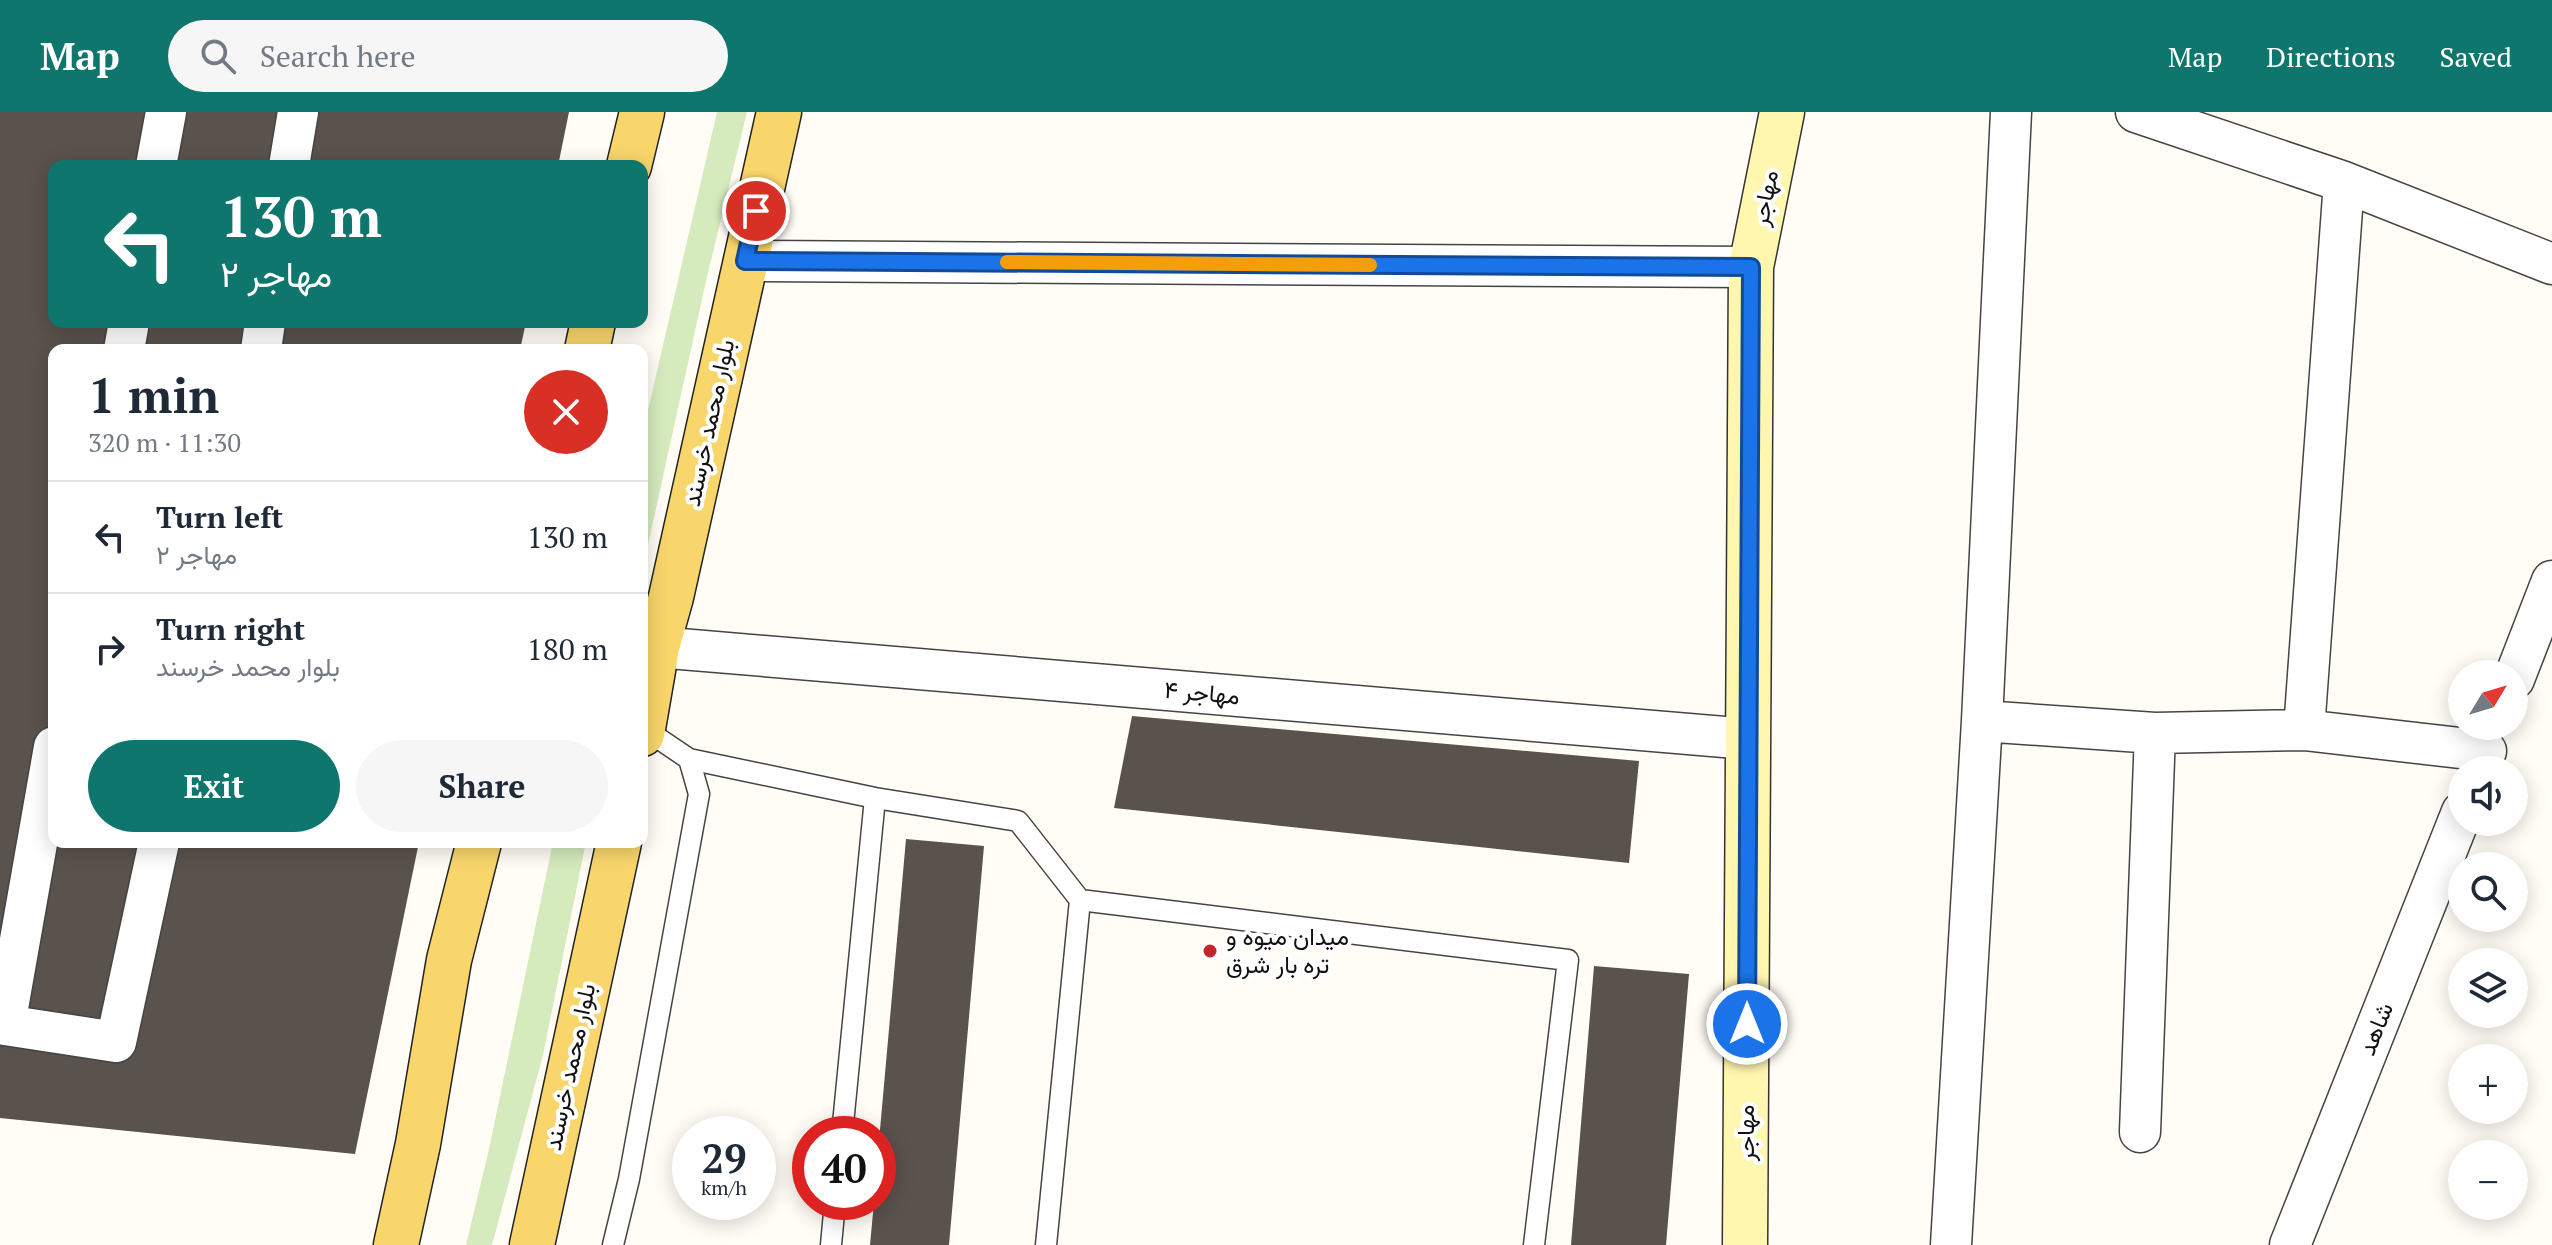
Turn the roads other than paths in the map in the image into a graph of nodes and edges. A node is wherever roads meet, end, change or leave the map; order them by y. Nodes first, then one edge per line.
1 (166, 112) edge
2 (298, 112) edge
3 (642, 112) edge
4 (779, 112) edge
5 (1782, 112) edge
6 (2011, 112) edge
7 (2136, 112) edge
8 (157, 160) edge
9 (290, 160) edge
10 (630, 160) edge
11 (2344, 182) junction
12 (745, 261) junction
13 (2552, 264) edge
14 (1751, 267) junction
15 (2552, 581) edge
16 (657, 647) junction
17 (2521, 660) edge
18 (648, 701) edge
19 (1982, 721) junction
20 (2304, 730) junction
21 (2155, 733) junction
22 (648, 734) edge
23 (1748, 739) junction
24 (2487, 749) edge
25 (689, 759) junction
26 (48, 781) edge
27 (875, 798) junction
28 (2452, 836) edge
29 (158, 848) edge
30 (477, 848) edge
31 (618, 848) edge
32 (1080, 900) junction
33 (844, 1116) edge
34 (2140, 1132) dead end
35 (833, 1220) edge
36 (396, 1245) edge
37 (532, 1245) edge
38 (613, 1245) edge
39 (831, 1245) edge
40 (1046, 1245) edge
41 (1534, 1245) edge
42 (1745, 1245) edge
43 (1951, 1245) edge
44 (2290, 1245) edge

1 - 8 street
2 - 9 street
3 - 10 main road
4 - 12 main road, بلوار محمد خرسند
5 - 14 street, مهاجر
6 - 19 street
7 - 11 street
11 - 13 street
11 - 20 street
12 - 14 street
12 - 16 main road, بلوار محمد خرسند
14 - 23 street, مهاجر
15 - 17 street
16 - 18 main road, بلوار محمد خرسند
16 - 23 street, مهاجر ۴
19 - 21 street
19 - 43 street
20 - 21 street
20 - 24 street
21 - 34 street
22 - 25 lane
23 - 42 street, مهاجر
25 - 27 lane
25 - 38 lane
26 - 29 street
27 - 32 lane
27 - 33 lane
28 - 44 street, شاهد
30 - 36 main road
31 - 37 main road, بلوار محمد خرسند
32 - 40 lane
32 - 41 lane
35 - 39 lane

